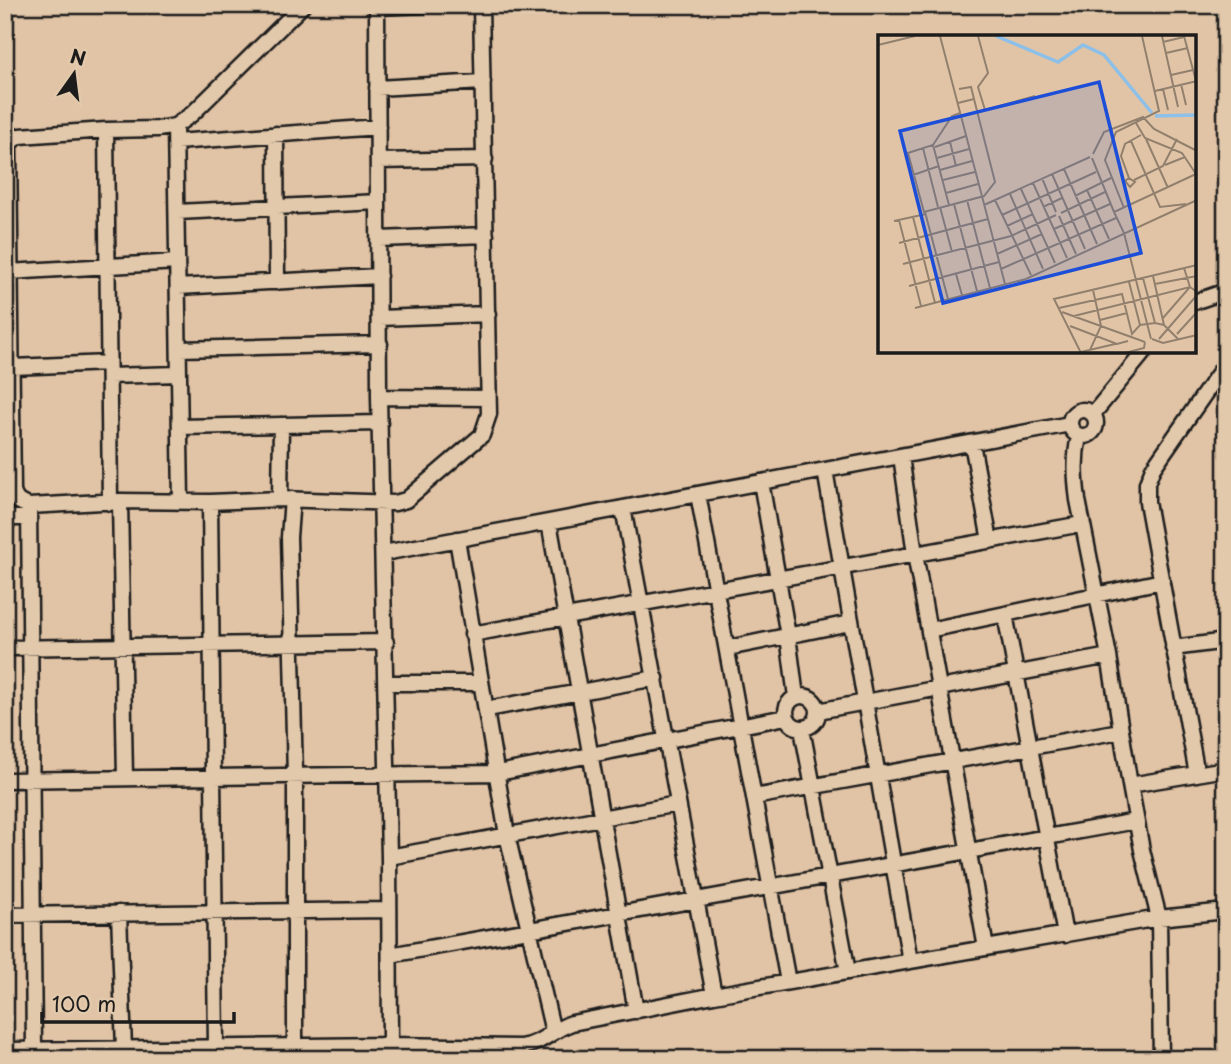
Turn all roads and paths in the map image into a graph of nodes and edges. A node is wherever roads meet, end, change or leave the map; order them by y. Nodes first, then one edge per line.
1 (303, 5) edge
2 (424, 5) edge
3 (481, 5) edge
4 (377, 6) edge
5 (483, 82) junction
6 (377, 88) junction
7 (175, 126) junction
8 (378, 127) junction
9 (106, 130) junction
10 (276, 134) junction
11 (176, 142) junction
12 (485, 159) junction
13 (378, 161) junction
14 (378, 202) junction
15 (275, 207) junction
16 (177, 212) junction
17 (486, 235) junction
18 (379, 239) junction
19 (177, 262) junction
20 (108, 266) junction
21 (9, 272) junction
22 (379, 276) junction
23 (277, 282) junction
24 (178, 287) junction
25 (1226, 290) edge
26 (1196, 301) edge
27 (488, 314) junction
28 (379, 318) junction
29 (380, 344) junction
30 (179, 349) junction
31 (1142, 354) edge
32 (1226, 363) edge
33 (13, 367) junction
34 (109, 369) junction
35 (179, 374) junction
36 (379, 397) junction
37 (488, 398) junction
38 (380, 423) junction
39 (281, 425) junction
40 (180, 427) junction
41 (1074, 430) junction
42 (972, 443) junction
43 (901, 456) junction
44 (825, 470) junction
45 (761, 482) junction
46 (698, 494) junction
47 (286, 499) junction
48 (181, 501) junction
49 (115, 502) junction
50 (210, 502) junction
51 (382, 502) junction
52 (623, 508) junction
53 (29, 512) junction
54 (5, 518) edge
55 (549, 522) junction
56 (1082, 524) junction
57 (457, 539) junction
58 (990, 541) junction
59 (384, 553) junction
60 (915, 554) junction
61 (840, 568) junction
62 (778, 579) junction
63 (1162, 580) junction
64 (717, 590) junction
65 (1097, 594) junction
66 (642, 603) junction
67 (1005, 614) junction
68 (567, 617) junction
69 (849, 623) junction
70 (929, 630) junction
71 (471, 634) junction
72 (788, 636) junction
73 (1226, 641) edge
74 (386, 642) junction
75 (292, 644) junction
76 (212, 645) junction
77 (122, 646) junction
78 (30, 647) junction
79 (5, 648) edge
80 (728, 648) junction
81 (1173, 648) junction
82 (1109, 656) junction
83 (1015, 674) junction
84 (656, 678) junction
85 (386, 683) junction
86 (481, 683) junction
87 (938, 688) junction
88 (581, 692) junction
89 (796, 696) junction
90 (864, 702) junction
91 (487, 709) junction
92 (818, 711) junction
93 (786, 717) junction
94 (742, 725) junction
95 (802, 729) junction
96 (1120, 732) junction
97 (667, 740) junction
98 (1029, 747) junction
99 (591, 755) junction
100 (952, 761) junction
101 (1226, 769) edge
102 (498, 773) junction
103 (876, 774) junction
104 (1197, 774) junction
105 (387, 775) junction
106 (295, 776) junction
107 (213, 777) junction
108 (125, 778) junction
109 (5, 780) edge
110 (32, 780) junction
111 (812, 785) junction
112 (1130, 785) junction
113 (754, 797) junction
114 (677, 804) junction
115 (603, 817) junction
116 (1136, 821) junction
117 (507, 835) junction
118 (1045, 837) junction
119 (969, 851) junction
120 (389, 857) junction
121 (892, 865) junction
122 (829, 877) junction
123 (770, 888) junction
124 (695, 901) junction
125 (389, 910) junction
126 (295, 911) junction
127 (1226, 911) edge
128 (214, 912) junction
129 (118, 913) junction
130 (33, 914) junction
131 (5, 915) edge
132 (620, 915) junction
133 (1159, 918) junction
134 (530, 931) junction
135 (1065, 934) junction
136 (986, 948) junction
137 (390, 955) junction
138 (909, 961) junction
139 (848, 972) junction
140 (788, 982) junction
141 (714, 995) junction
142 (636, 1011) junction
143 (553, 1032) junction
144 (390, 1045) junction
145 (295, 1046) junction
146 (216, 1047) junction
147 (124, 1049) junction
148 (5, 1050) edge
149 (34, 1050) junction
150 (1161, 1059) edge

1 - 7 street
2 - 4 street
3 - 5 street
4 - 6 street
5 - 6 street
5 - 12 street
6 - 8 street
7 - 9 street
7 - 11 street
8 - 10 street
8 - 13 street
9 - 20 street
9 - 21 street
10 - 11 street
10 - 15 street
11 - 16 street
12 - 13 street
12 - 17 street
13 - 14 street
14 - 15 street
14 - 18 street
15 - 16 street
15 - 23 street
16 - 19 street
17 - 18 street
17 - 27 street
18 - 22 street
19 - 20 street
19 - 24 street
20 - 21 street
20 - 34 street
21 - 33 street
22 - 23 street
22 - 28 street
23 - 24 street
24 - 30 street
25 - 26 street
27 - 28 street
27 - 37 street
28 - 29 street
29 - 30 street
29 - 36 street
30 - 35 street
31 - 41 street
32 - 63 street
33 - 34 street
33 - 53 street
34 - 35 street
34 - 49 street
35 - 40 street
36 - 37 street
36 - 38 street
37 - 51 street
38 - 39 street
38 - 51 street
39 - 40 street
39 - 47 street
40 - 48 street
41 - 42 street
41 - 56 street
42 - 43 street
42 - 58 street
43 - 44 street
43 - 60 street
44 - 45 street
44 - 61 street
45 - 46 street
45 - 62 street
46 - 52 street
46 - 64 street
47 - 50 street
47 - 51 street
47 - 75 street
48 - 49 street
48 - 50 street
49 - 53 street
49 - 77 street
50 - 76 street
51 - 59 street
52 - 55 street
52 - 66 street
53 - 54 street
53 - 78 street
55 - 57 street
55 - 68 street
56 - 58 street
56 - 65 street
57 - 59 street
57 - 71 street
58 - 60 street
59 - 74 street
60 - 61 street
60 - 70 street
61 - 62 street
61 - 69 street
62 - 64 street
62 - 72 street
63 - 65 street
63 - 81 street
64 - 66 street
64 - 80 street
65 - 67 street
65 - 82 street
66 - 68 street
66 - 84 street
67 - 70 street
67 - 83 street
68 - 71 street
68 - 88 street
69 - 72 street
69 - 90 street
70 - 87 street
71 - 86 street
72 - 80 street
72 - 89 street
73 - 81 street
74 - 75 street
74 - 85 street
75 - 76 street
75 - 106 street
76 - 77 street
76 - 107 street
77 - 78 street
77 - 108 street
78 - 79 street
78 - 110 street
80 - 94 street
81 - 104 street
82 - 83 street
82 - 96 street
83 - 87 street
83 - 98 street
84 - 88 street
84 - 97 street
85 - 86 street
85 - 105 street
86 - 91 street
87 - 90 street
87 - 100 street
88 - 91 street
88 - 99 street
89 - 92 street
89 - 93 street
90 - 92 street
90 - 103 street
91 - 102 street
92 - 95 street
93 - 94 street
93 - 95 street
94 - 97 street
94 - 113 street
95 - 111 street
96 - 98 street
96 - 112 street
97 - 99 street
97 - 114 street
98 - 100 street
98 - 118 street
99 - 102 street
99 - 115 street
100 - 103 street
100 - 119 street
101 - 104 street
102 - 105 street
102 - 117 street
103 - 111 street
103 - 121 street
104 - 112 street
105 - 106 street
105 - 120 street
106 - 107 street
106 - 126 street
107 - 108 street
107 - 128 street
108 - 110 street
109 - 110 street
110 - 130 street
111 - 113 street
111 - 122 street
112 - 116 street
113 - 123 street
114 - 115 street
114 - 124 street
115 - 117 street
115 - 132 street
116 - 118 street
116 - 133 street
117 - 120 street
117 - 134 street
118 - 119 street
118 - 135 street
119 - 121 street
119 - 136 street
120 - 125 street
121 - 122 street
121 - 138 street
122 - 123 street
122 - 139 street
123 - 124 street
123 - 140 street
124 - 132 street
124 - 141 street
125 - 126 street
125 - 137 street
126 - 128 street
126 - 145 street
127 - 133 street
128 - 129 street
128 - 146 street
129 - 130 street
129 - 147 street
130 - 131 street
130 - 149 street
132 - 134 street
132 - 142 street
133 - 135 street
133 - 150 street
134 - 137 street
134 - 143 street
135 - 136 street
136 - 138 street
137 - 144 street
138 - 139 street
139 - 140 street
140 - 141 street
141 - 142 street
142 - 143 street
143 - 144 street
144 - 145 street
145 - 146 street
146 - 147 street
147 - 149 street
148 - 149 street

